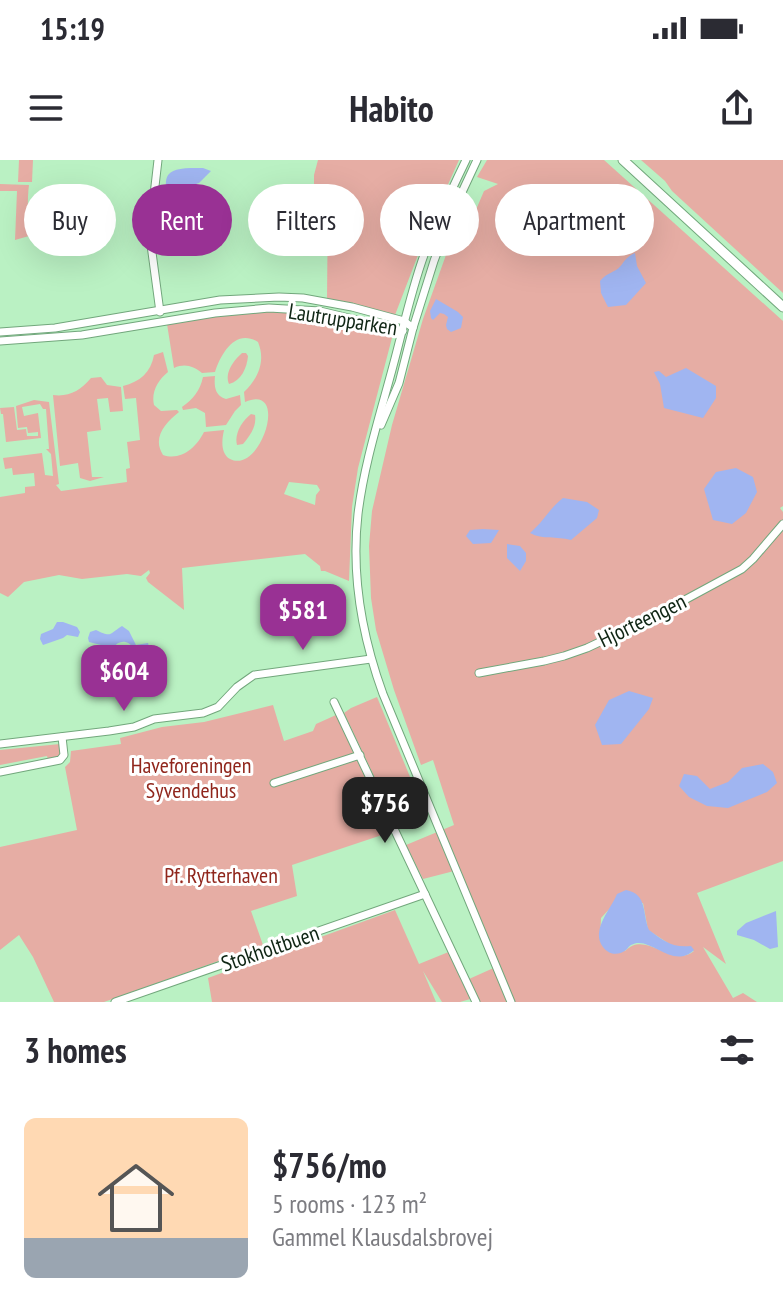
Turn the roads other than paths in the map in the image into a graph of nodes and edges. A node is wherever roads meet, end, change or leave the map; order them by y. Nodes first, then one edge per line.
1 (158, 160) edge
2 (466, 160) edge
3 (477, 160) edge
4 (623, 160) edge
5 (783, 307) edge
6 (160, 310) junction
7 (404, 321) junction
8 (162, 322) junction
9 (413, 328) junction
10 (0, 332) edge
11 (402, 332) junction
12 (0, 341) edge
13 (372, 445) junction
14 (783, 524) edge
15 (371, 659) junction
16 (479, 673) dead end
17 (334, 702) dead end
18 (62, 737) junction
19 (0, 744) edge
20 (360, 755) junction
21 (0, 772) edge
22 (274, 783) dead end
23 (425, 894) junction
24 (147, 991) junction
25 (115, 1002) edge
26 (150, 1002) edge
27 (476, 1002) edge
28 (511, 1002) edge

1 - 6 street
2 - 7 street
3 - 9 street
4 - 5 main road
6 - 7 street, Lautrupparken
6 - 8 street
6 - 10 street, Lautrupparken
7 - 9 street, Lautrupparken
7 - 11 street
8 - 11 street, Lautrupparken
8 - 12 street, Lautrupparken
9 - 11 street, Lautrupparken
9 - 13 street
11 - 13 street
13 - 15 street
14 - 16 street, Hjorteengen
15 - 18 street
15 - 28 street
17 - 20 street
18 - 19 street
18 - 21 street
20 - 22 street
20 - 23 street
23 - 24 street, Stokholtbuen
23 - 27 street
24 - 25 street, Stokholtbuen
24 - 26 street

